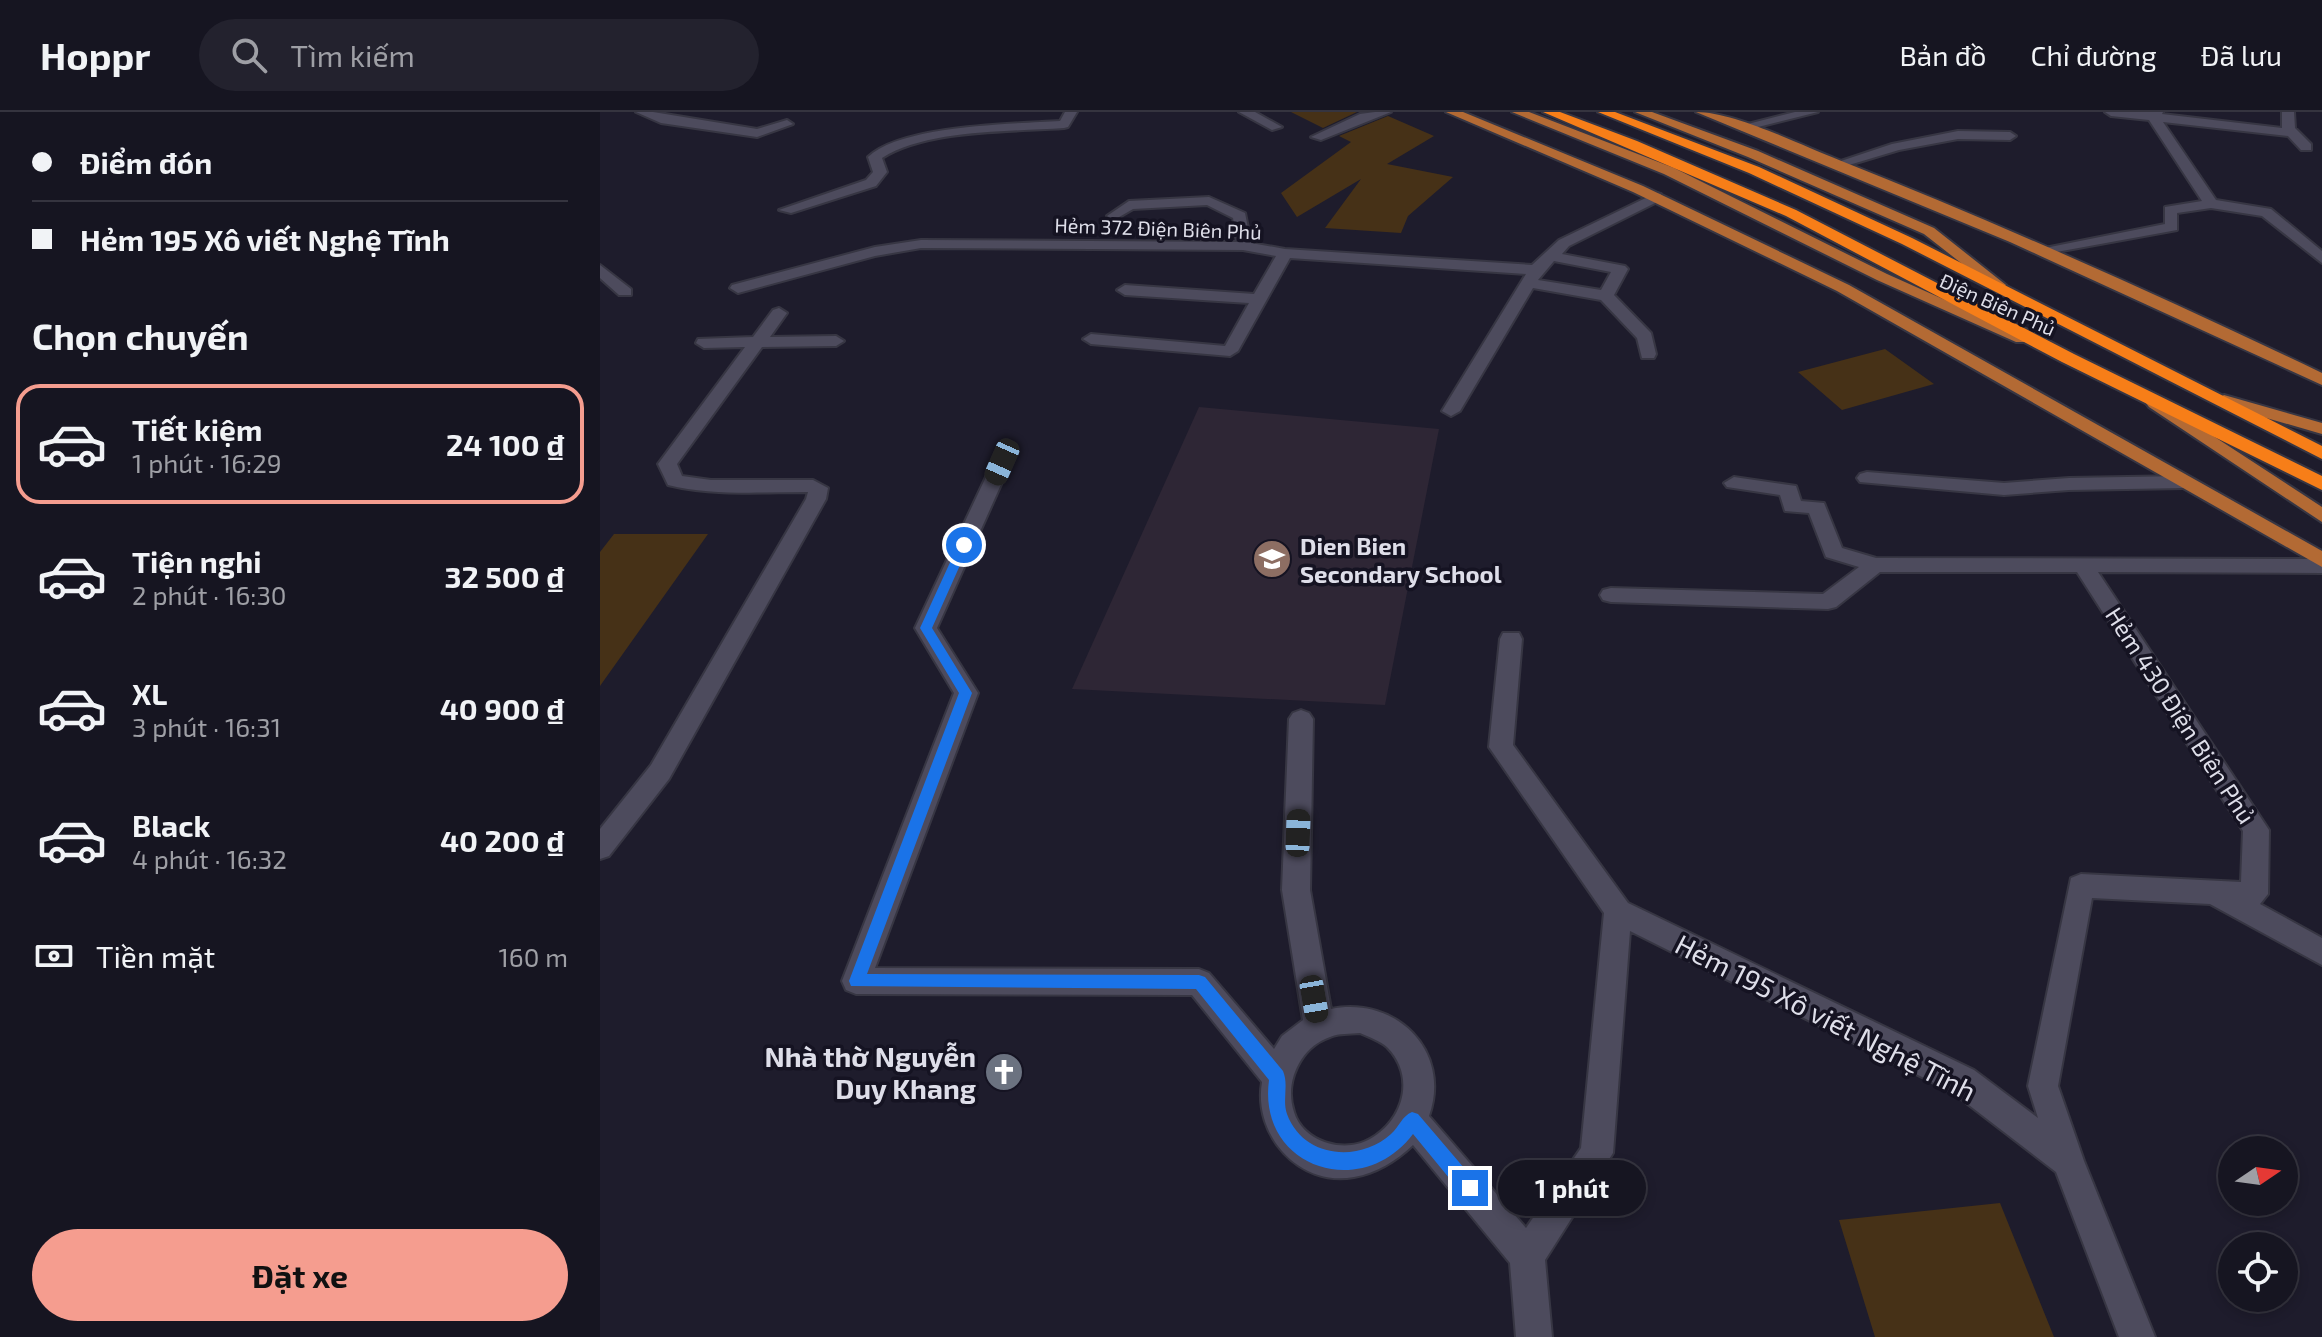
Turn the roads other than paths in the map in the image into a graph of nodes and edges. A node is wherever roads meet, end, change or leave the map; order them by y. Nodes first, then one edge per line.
1 (642, 112) edge
2 (1071, 112) edge
3 (1245, 112) edge
4 (1385, 112) edge
5 (1452, 112) edge
6 (1518, 112) edge
7 (1549, 112) edge
8 (1604, 112) edge
9 (1641, 112) edge
10 (1702, 112) edge
11 (1812, 112) edge
12 (2111, 112) edge
13 (2288, 112) edge
14 (2156, 115) edge
15 (787, 124) dead end
16 (1276, 127) dead end
17 (1742, 127) junction
18 (2290, 133) junction
19 (2010, 136) dead end
20 (1317, 137) dead end
21 (2306, 147) dead end
22 (1839, 164) junction
23 (1656, 197) junction
24 (2211, 204) junction
25 (786, 210) dead end
26 (1114, 216) dead end
27 (1243, 246) junction
28 (2316, 247) edge
29 (2045, 252) junction
30 (1285, 253) junction
31 (1551, 256) junction
32 (2322, 259) edge
33 (600, 270) edge
34 (1532, 276) junction
35 (1998, 285) junction
36 (738, 288) dead end
37 (1125, 290) dead end
38 (625, 292) dead end
39 (1606, 296) junction
40 (1259, 299) junction
41 (779, 313) dead end
42 (1091, 339) dead end
43 (836, 341) dead end
44 (759, 342) junction
45 (704, 343) dead end
46 (1648, 354) dead end
47 (2068, 358) junction
48 (2322, 380) edge
49 (2224, 400) junction
50 (2153, 401) junction
51 (1451, 411) dead end
52 (2322, 429) edge
53 (2319, 451) edge
54 (1002, 462) dead end
55 (1867, 478) dead end
56 (2316, 481) edge
57 (2184, 482) junction
58 (1734, 483) dead end
59 (2322, 516) edge
60 (2322, 563) edge
61 (1875, 565) junction
62 (2084, 567) junction
63 (1611, 595) dead end
64 (1511, 639) dead end
65 (1301, 719) dead end
66 (600, 848) edge
67 (2214, 893) junction
68 (1618, 911) junction
69 (2322, 952) edge
70 (1319, 1026) junction
71 (1277, 1077) junction
72 (1412, 1120) junction
73 (2068, 1161) junction
74 (1527, 1256) junction
75 (1534, 1337) edge
76 (2137, 1337) edge

1 - 15 street
2 - 25 street
3 - 16 street
4 - 20 street
5 - 23 main road
6 - 47 main road, Điện Biên Phủ
7 - 47 highway, Điện Biên Phủ
8 - 35 highway, Điện Biên Phủ
9 - 35 main road, Điện Biên Phủ
10 - 17 main road
11 - 17 street
12 - 14 street
13 - 18 street
14 - 18 street
14 - 24 street
17 - 22 main road
18 - 21 street
19 - 22 street
22 - 29 main road
23 - 31 street
23 - 57 main road
24 - 28 street
24 - 29 street
26 - 27 street
27 - 30 street, Hẻm 372 Điện Biên Phủ
27 - 36 street, Hẻm 372 Điện Biên Phủ
28 - 32 street
29 - 48 main road
30 - 34 street, Hẻm 372 Điện Biên Phủ
30 - 40 street
31 - 34 street
31 - 39 street
33 - 38 street
34 - 39 street, Hẻm 372 Điện Biên Phủ
34 - 51 street
35 - 49 highway, Điện Biên Phủ
37 - 40 street
39 - 46 street
40 - 42 street
41 - 44 street
43 - 44 street
44 - 45 street
44 - 66 street
47 - 50 highway
49 - 52 main road, Điện Biên Phủ
49 - 53 highway
50 - 56 highway
50 - 59 main road
54 - 71 street
55 - 57 street
57 - 60 main road
58 - 61 street, Hẻm 430 Điện Biên Phủ
60 - 62 street, Hẻm 430 Điện Biên Phủ
61 - 62 street, Hẻm 430 Điện Biên Phủ
61 - 63 street
62 - 67 street, Hẻm 430 Điện Biên Phủ
64 - 68 street, Hẻm 195 Xô viết Nghệ Tĩnh
65 - 70 street
67 - 69 street
67 - 73 street, Hẻm 430 Điện Biên Phủ
68 - 73 street, Hẻm 195 Xô viết Nghệ Tĩnh
68 - 74 street
70 - 71 street
70 - 72 street
71 - 72 street
72 - 74 street
73 - 76 street
74 - 75 street

